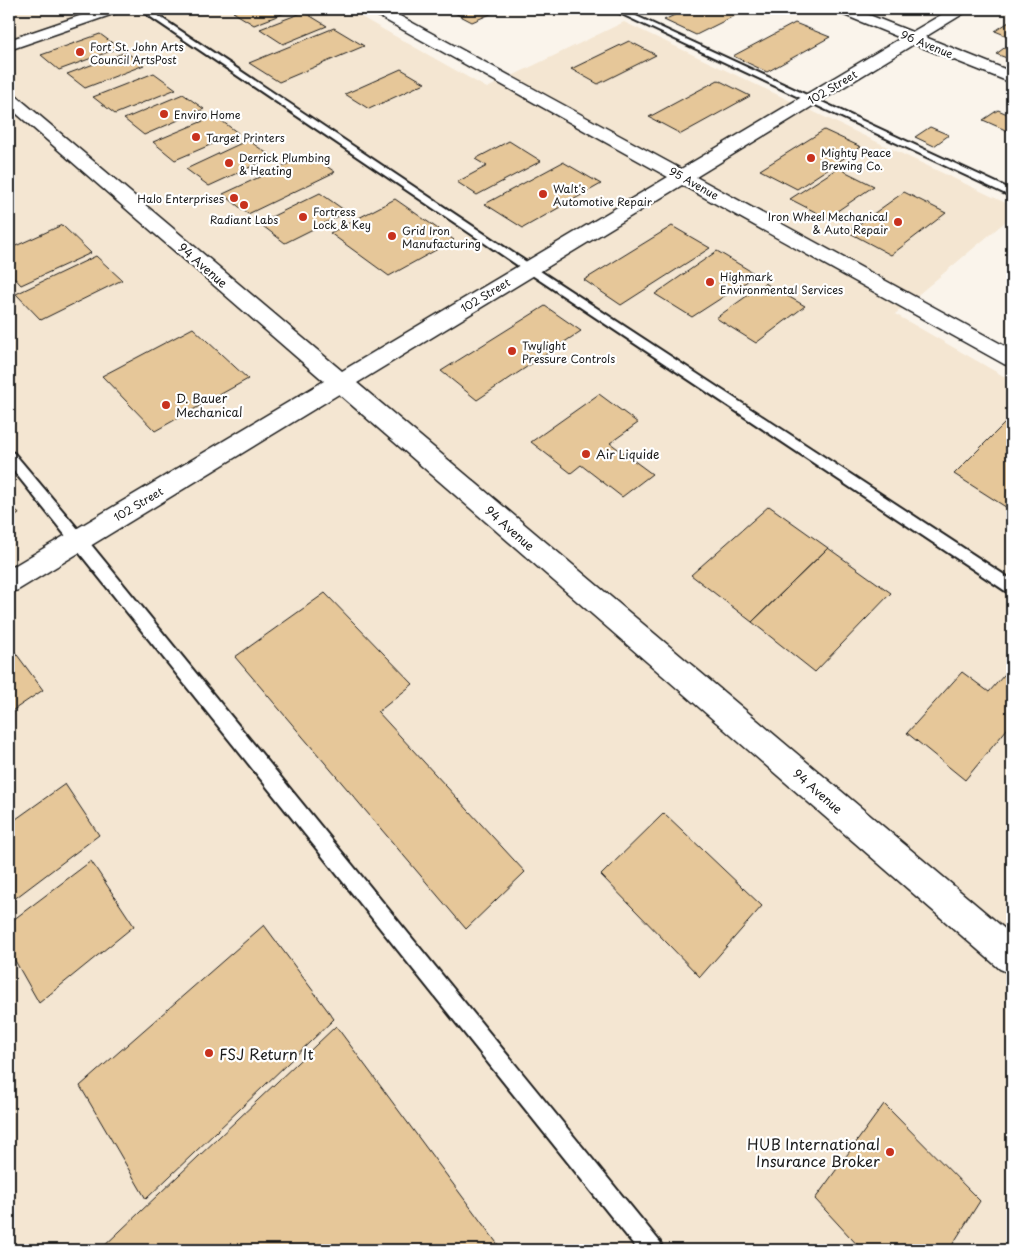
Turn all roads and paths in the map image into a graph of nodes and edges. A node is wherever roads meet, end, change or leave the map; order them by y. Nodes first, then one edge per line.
1 (114, 9) edge
2 (143, 9) edge
3 (376, 9) edge
4 (615, 9) edge
5 (842, 9) edge
6 (961, 9) edge
7 (912, 38) junction
8 (9, 46) edge
9 (1012, 78) edge
10 (810, 100) junction
11 (11, 105) edge
12 (683, 176) junction
13 (1012, 194) edge
14 (530, 269) junction
15 (1012, 359) edge
16 (339, 382) junction
17 (9, 456) edge
18 (79, 540) junction
19 (9, 582) edge
20 (1012, 588) edge
21 (1012, 957) edge
22 (652, 1250) edge

1 - 8 street
2 - 14 lane
3 - 12 street, 95 Avenue
4 - 10 lane
5 - 7 street, 96 Avenue
6 - 7 street, 102 Street
7 - 9 street, 96 Avenue
7 - 10 street, 102 Street
10 - 12 street, 102 Street
10 - 13 lane
11 - 16 street, 94 Avenue
12 - 14 street, 102 Street
12 - 15 street, 95 Avenue
14 - 16 street, 102 Street
14 - 20 lane
16 - 18 street, 102 Street
16 - 21 street, 94 Avenue
17 - 18 lane
18 - 19 street, 102 Street
18 - 22 lane

